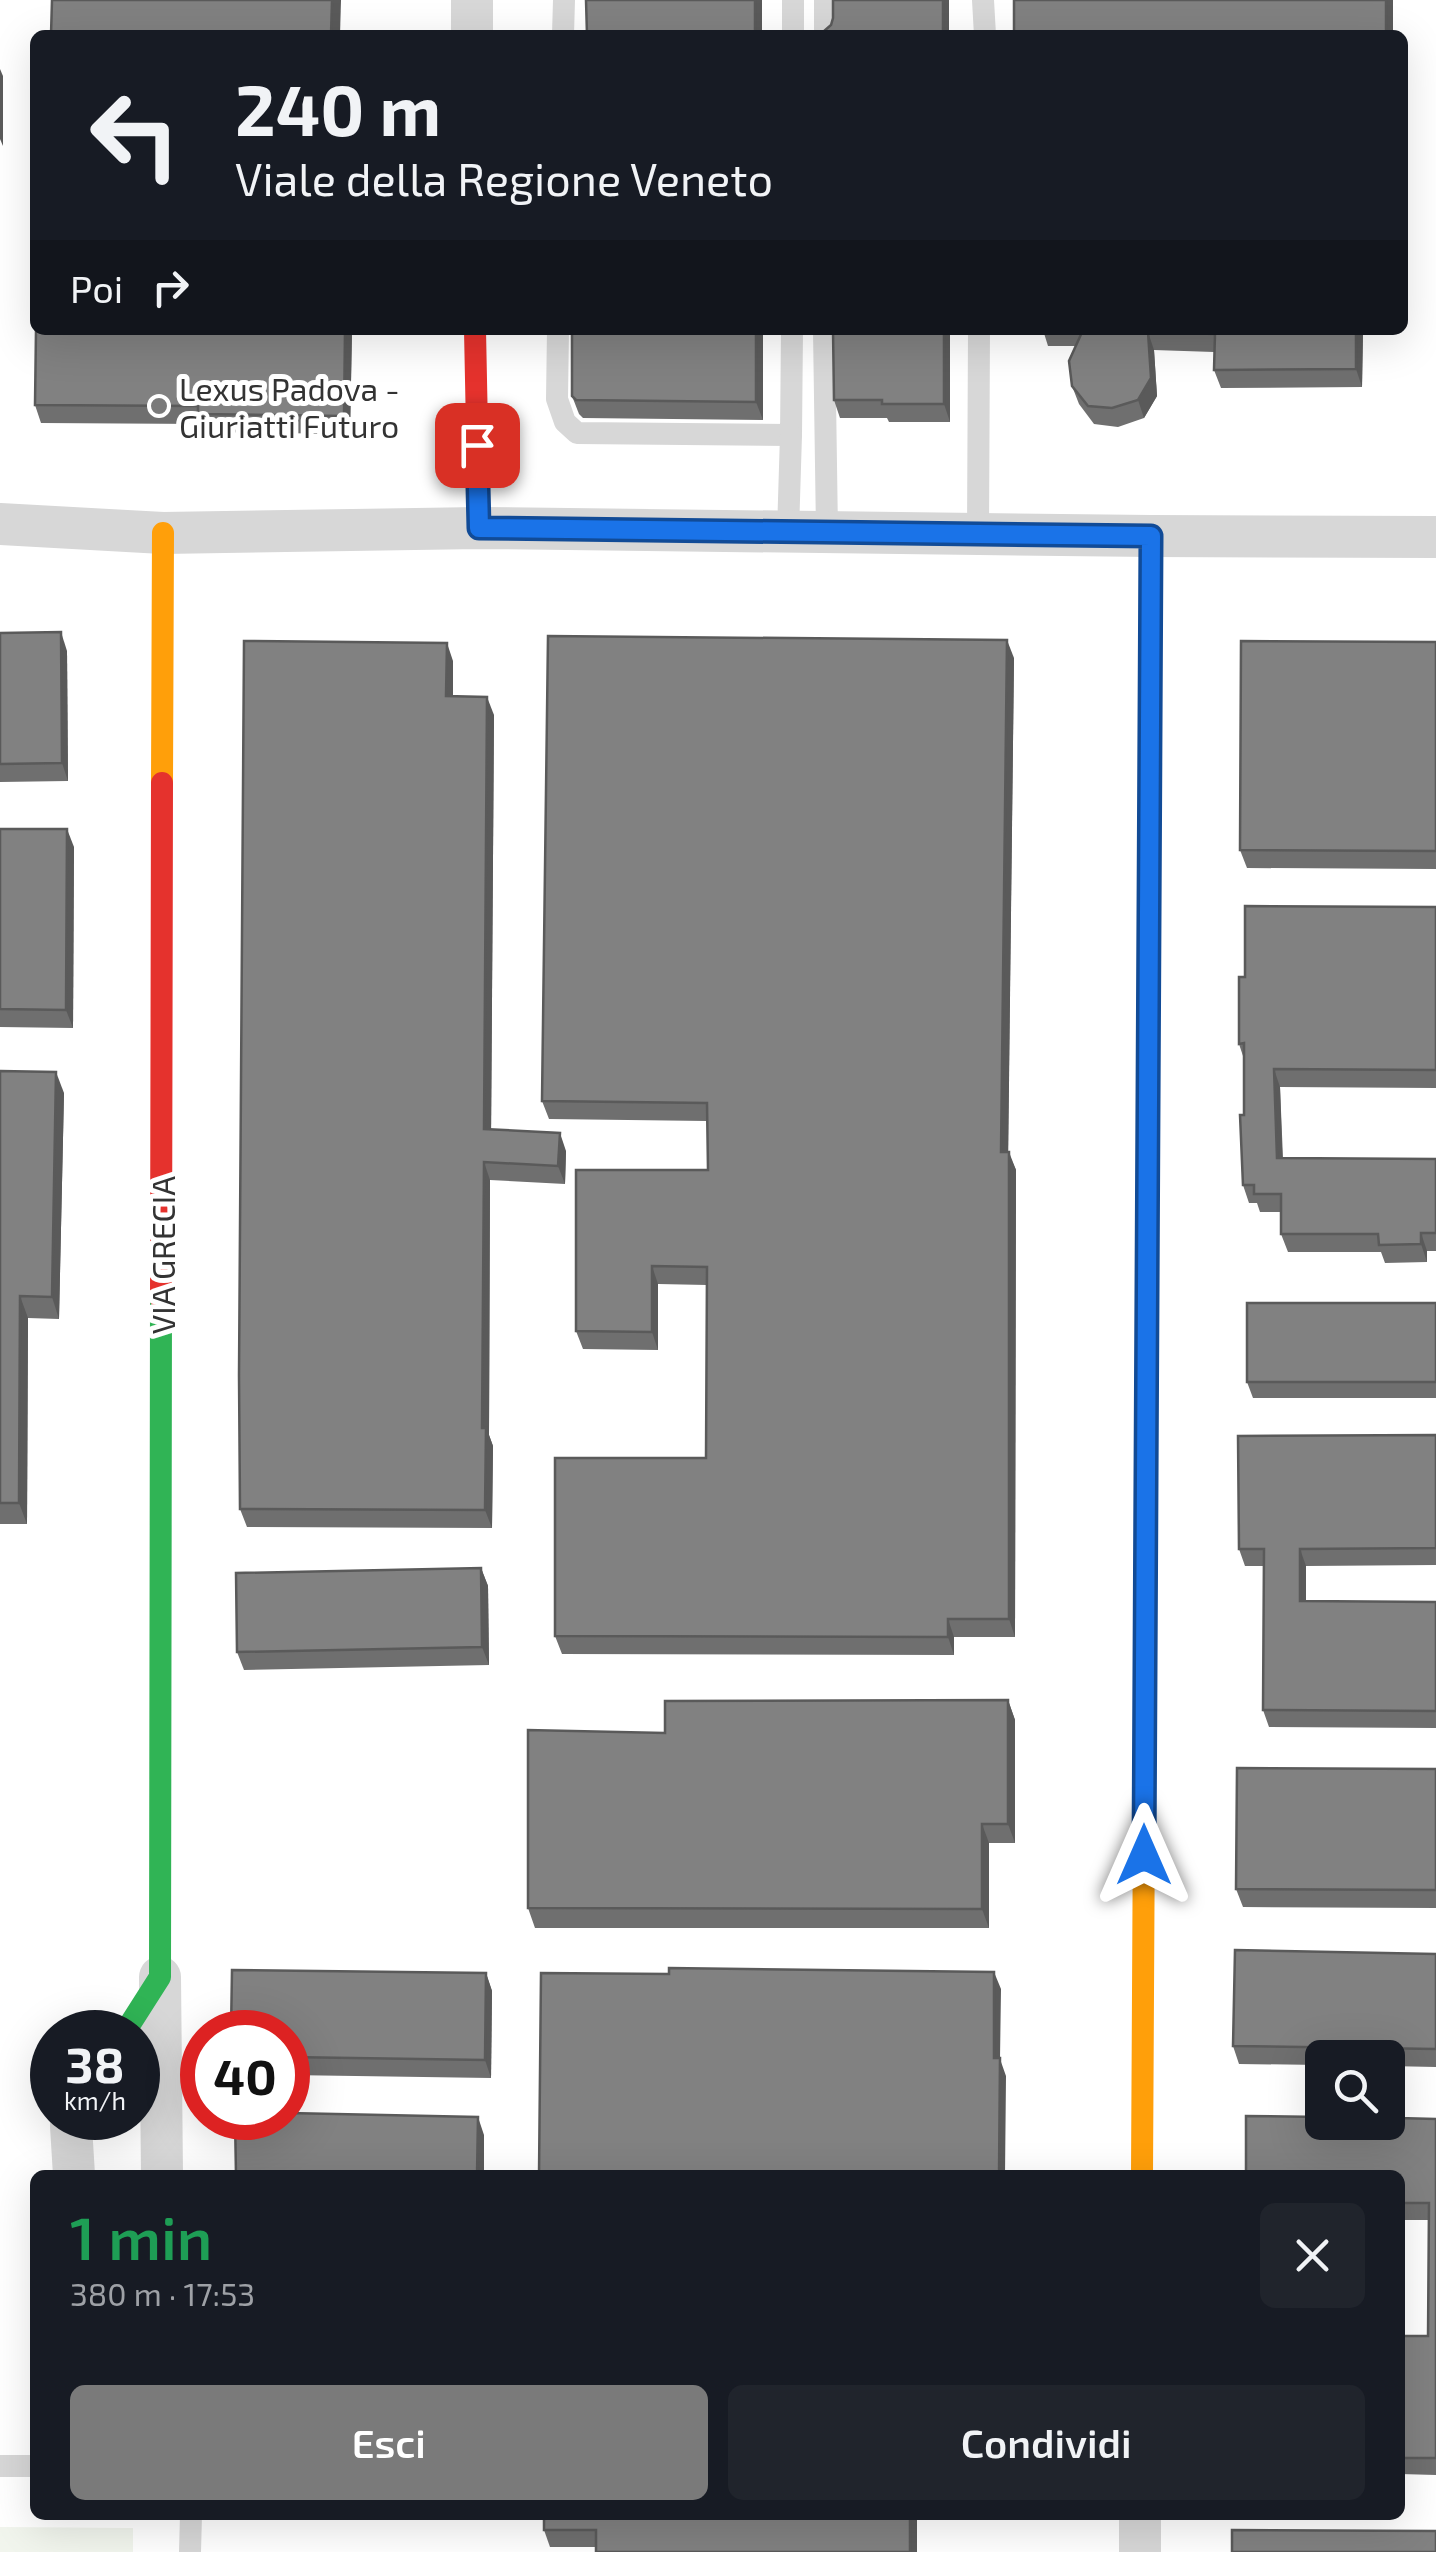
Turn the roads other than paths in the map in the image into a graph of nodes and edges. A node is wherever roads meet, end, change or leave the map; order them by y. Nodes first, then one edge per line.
1 (472, 0) edge
2 (564, 0) edge
3 (793, 0) edge
4 (825, 0) edge
5 (983, 0) edge
6 (472, 30) edge
7 (563, 30) edge
8 (793, 30) edge
9 (825, 30) edge
10 (985, 30) edge
11 (476, 335) edge
12 (558, 335) edge
13 (792, 335) edge
14 (824, 335) edge
15 (979, 335) edge
16 (790, 434) junction
17 (0, 524) edge
18 (479, 528) junction
19 (807, 532) junction
20 (163, 533) junction
21 (978, 534) junction
22 (1151, 536) junction
23 (1436, 536) edge
24 (160, 1977) junction
25 (139, 2010) edge
26 (73, 2140) edge
27 (74, 2170) edge
28 (162, 2170) edge
29 (1142, 2170) edge
30 (0, 2466) edge
31 (30, 2466) edge
32 (191, 2520) edge
33 (1140, 2520) edge
34 (190, 2552) edge
35 (1140, 2552) edge

1 - 6 street
2 - 7 lane
3 - 8 lane
4 - 9 lane
5 - 10 lane
11 - 18 street
12 - 16 lane
13 - 16 lane
14 - 19 lane
15 - 21 lane
16 - 19 lane
17 - 20 street
18 - 19 street
18 - 20 street
19 - 21 street
20 - 24 street, VIA GRECIA
21 - 22 street
22 - 23 street
22 - 29 street
24 - 25 street
24 - 28 street, VIA GRECIA
26 - 27 street
30 - 31 lane
32 - 34 lane
33 - 35 street

